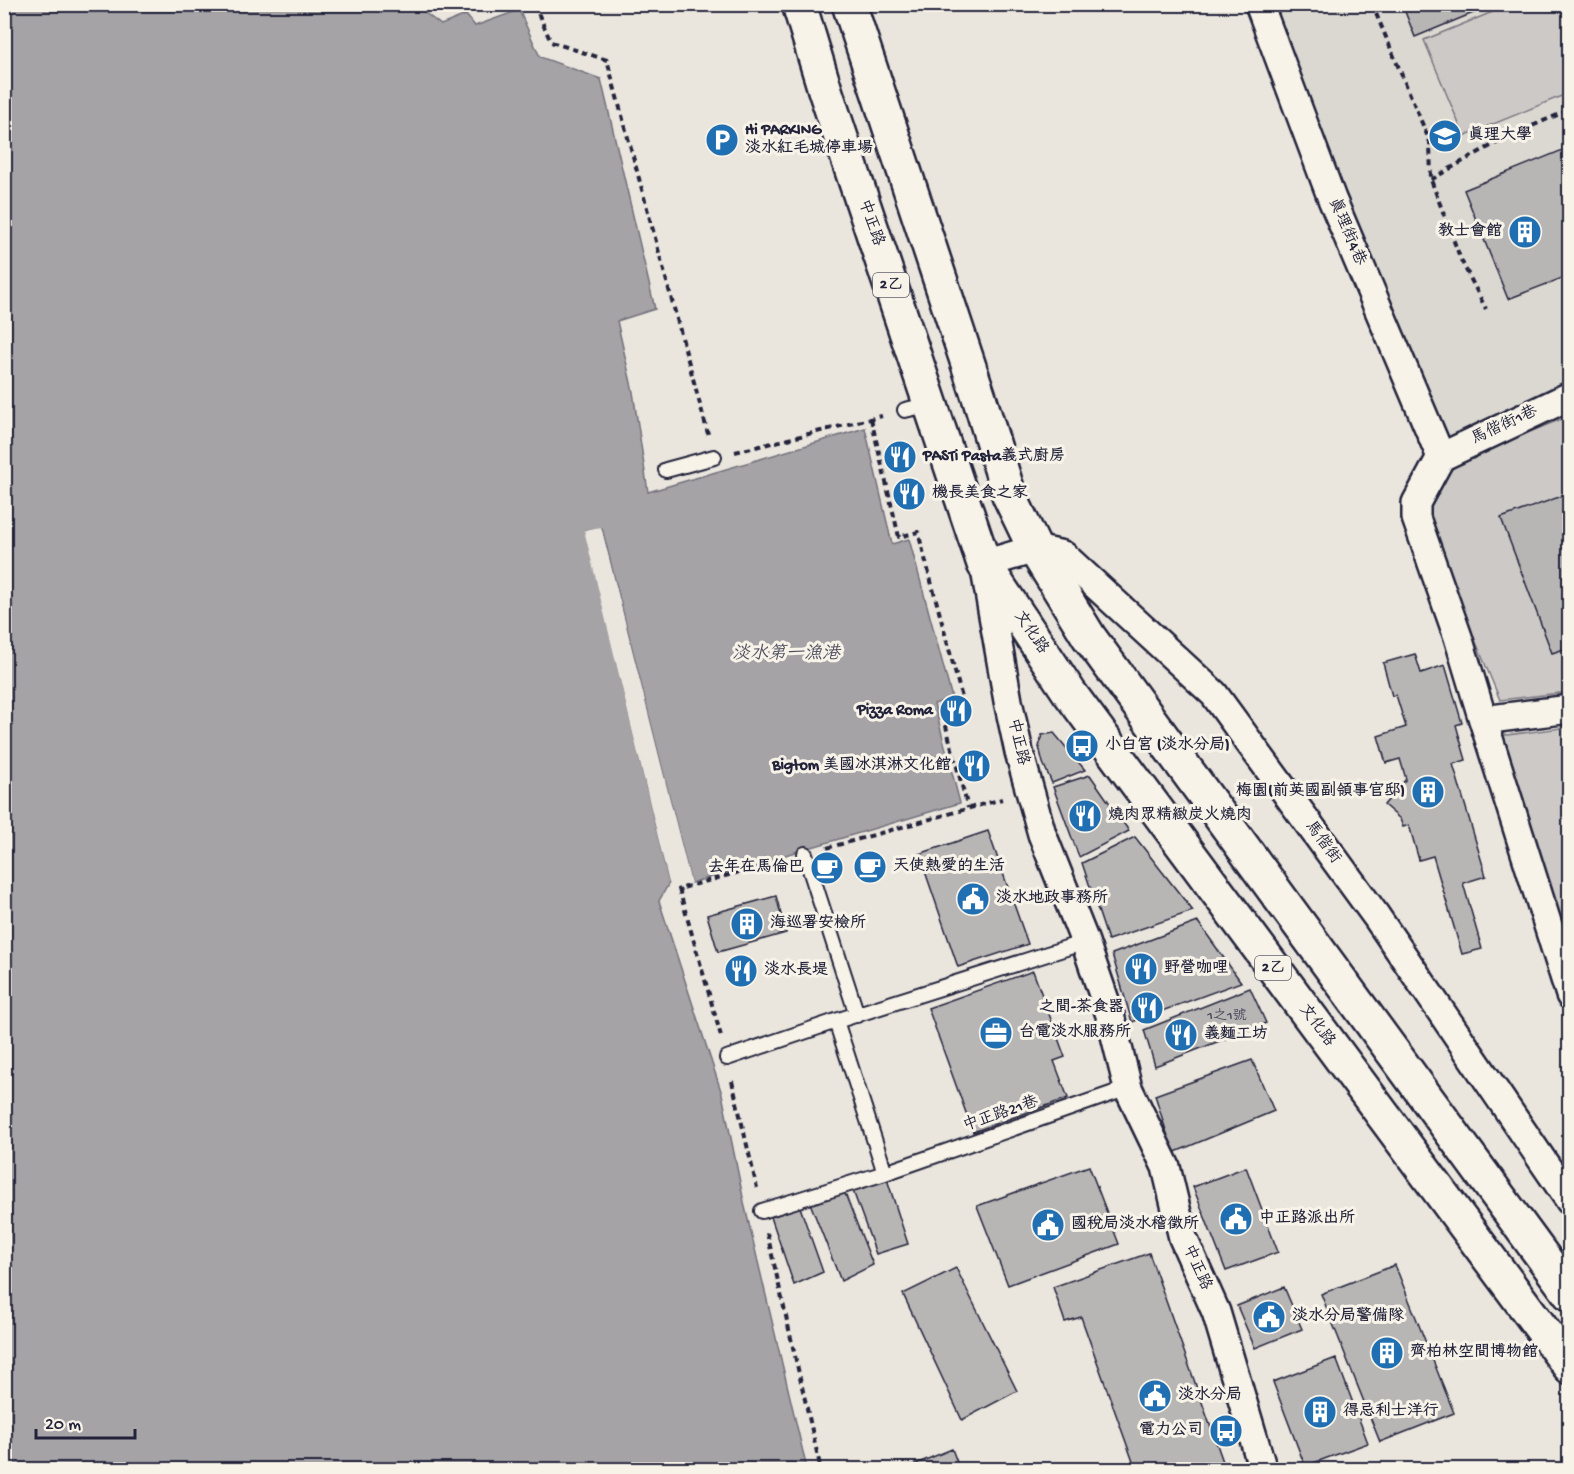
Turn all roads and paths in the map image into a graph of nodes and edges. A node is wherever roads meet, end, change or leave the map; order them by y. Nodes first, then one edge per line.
1 (534, 4) edge
2 (799, 4) edge
3 (849, 4) edge
4 (1259, 4) edge
5 (1372, 4) edge
6 (1569, 110) edge
7 (1431, 180) junction
8 (1486, 309) dead end
9 (1569, 396) edge
10 (918, 407) junction
11 (871, 418) junction
12 (1441, 457) junction
13 (714, 458) junction
14 (666, 470) dead end
15 (1035, 549) junction
16 (984, 564) junction
17 (1569, 709) edge
18 (1483, 720) junction
19 (968, 808) dead end
20 (805, 854) dead end
21 (1086, 942) junction
22 (1569, 995) edge
23 (856, 1015) junction
24 (836, 1020) junction
25 (727, 1058) dead end
26 (1128, 1088) junction
27 (885, 1173) junction
28 (1569, 1201) edge
29 (762, 1211) dead end
30 (1569, 1294) edge
31 (1569, 1367) edge
32 (1263, 1470) edge

1 - 13 path
2 - 10 main road, 中正路 / 2乙
3 - 15 main road
4 - 12 street, 真理街4巷
5 - 7 path
6 - 7 path
7 - 8 path
9 - 12 street, 馬偕街1巷
10 - 11 path
10 - 16 main road, 中正路 / 2乙
11 - 13 path
11 - 19 path
12 - 18 street
13 - 14 lane
15 - 16 street, 馬偕街
15 - 28 street, 馬偕街
15 - 30 main road
16 - 21 street, 中正路
16 - 31 main road, 文化路 / 2乙
17 - 18 street
18 - 22 street
20 - 23 lane
21 - 23 lane
21 - 26 street, 中正路
23 - 24 lane
24 - 25 lane
24 - 27 lane
26 - 27 lane, 中正路21巷
26 - 32 street, 中正路
27 - 29 lane, 中正路21巷

